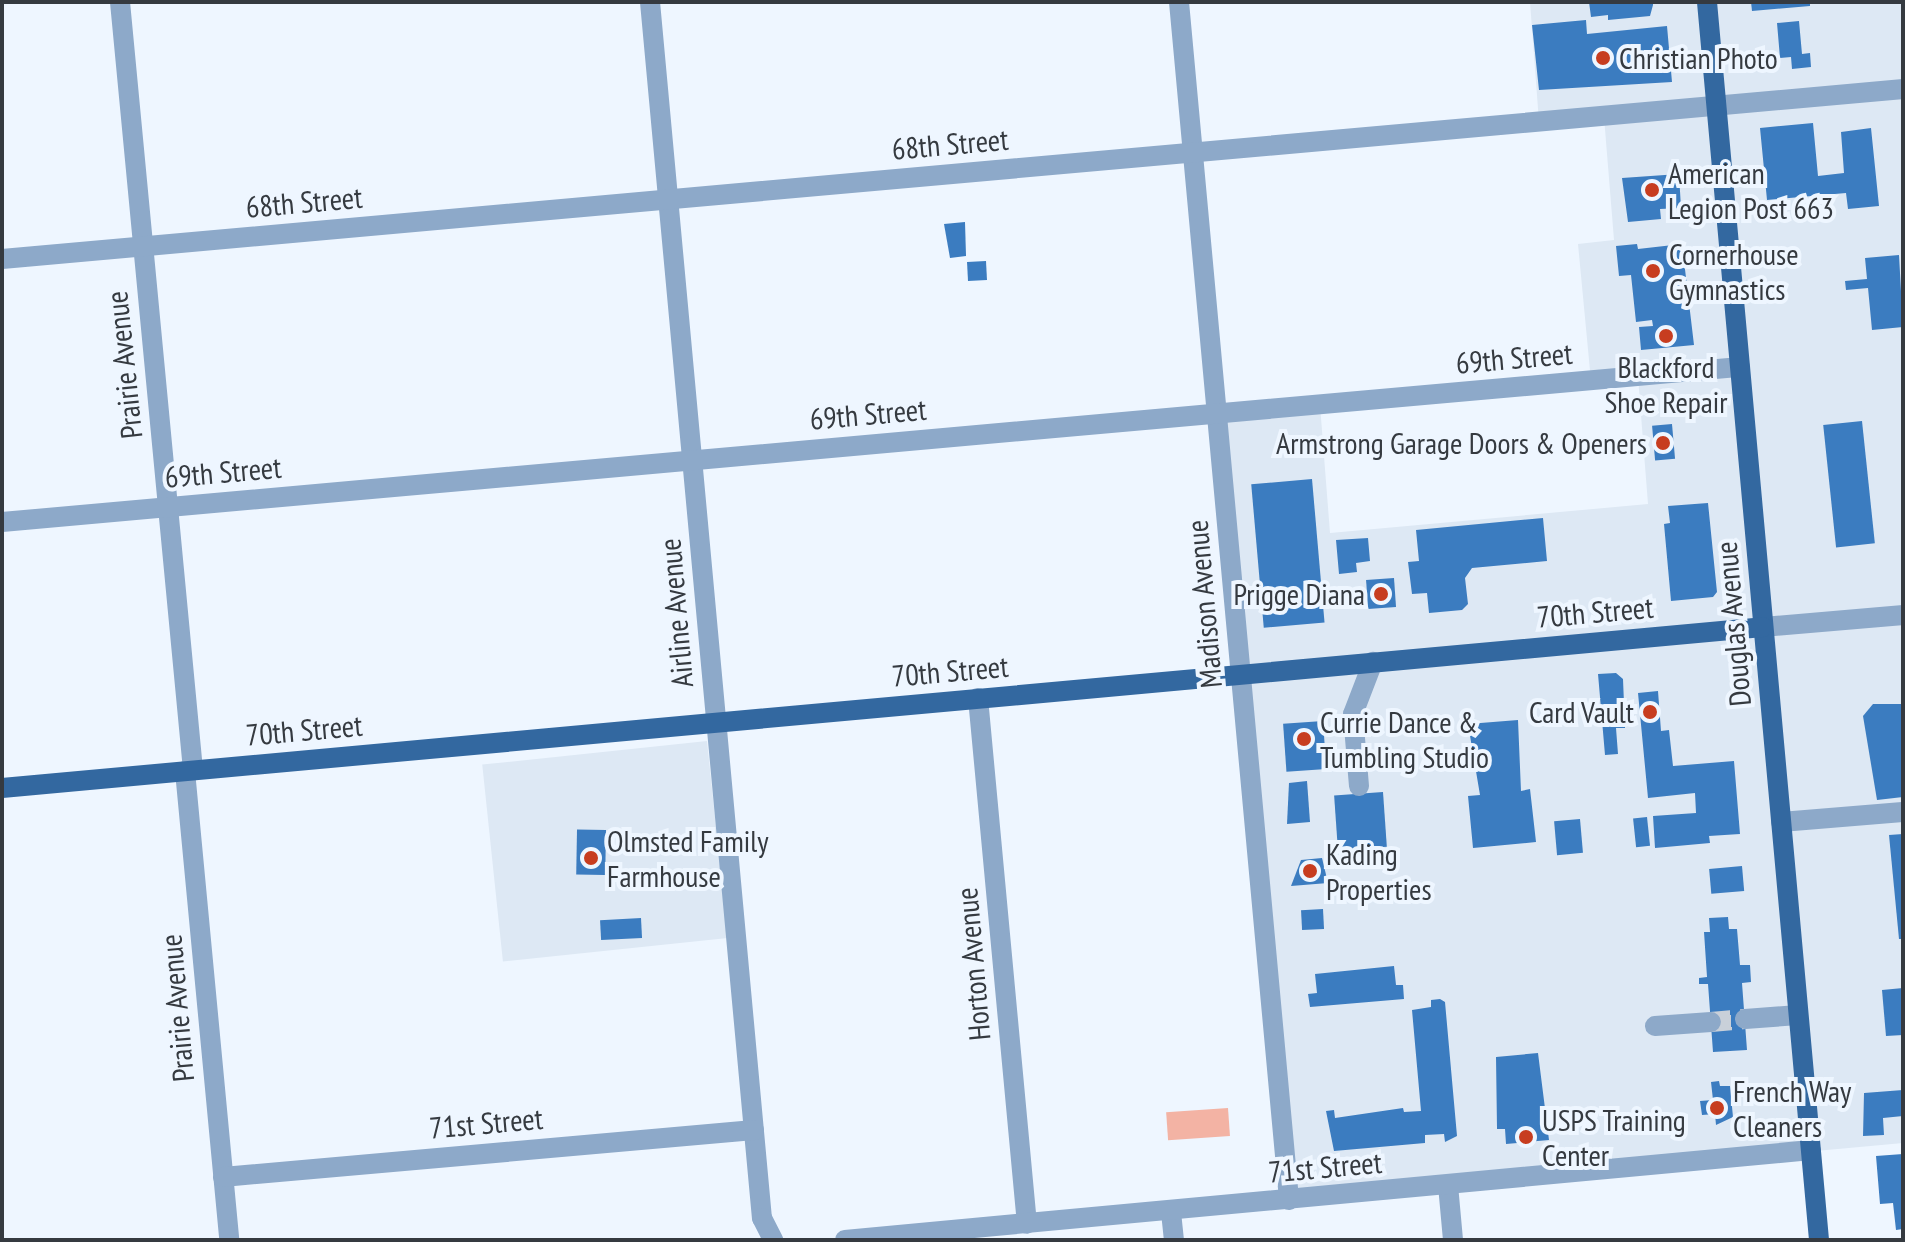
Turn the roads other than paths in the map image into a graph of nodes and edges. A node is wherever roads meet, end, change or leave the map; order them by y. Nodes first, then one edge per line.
1 (120, 2) edge
2 (650, 2) edge
3 (1179, 2) edge
4 (1707, 2) edge
5 (1903, 89) edge
6 (1716, 106) junction
7 (1193, 153) junction
8 (668, 199) junction
9 (142, 246) junction
10 (2, 259) edge
11 (1740, 367) junction
12 (1217, 414) junction
13 (692, 460) junction
14 (168, 507) junction
15 (2, 522) edge
16 (1903, 615) edge
17 (1763, 627) junction
18 (1373, 662) junction
19 (1241, 674) junction
20 (978, 698) junction
21 (716, 722) junction
22 (189, 771) junction
23 (1359, 786) dead end
24 (2, 788) edge
25 (1903, 812) edge
26 (1781, 822) junction
27 (1798, 1015) junction
28 (1745, 1019) tunnel mouth
29 (1711, 1022) tunnel mouth
30 (1655, 1026) dead end
31 (754, 1130) junction
32 (1811, 1150) junction
33 (223, 1177) junction
34 (1448, 1185) junction
35 (1289, 1200) junction
36 (1171, 1212) junction
37 (1027, 1224) junction
38 (890, 1238) edge
39 (229, 1240) edge
40 (773, 1240) edge
41 (845, 1240) edge
42 (1174, 1240) edge
43 (1453, 1240) edge
44 (1819, 1240) edge

1 - 9 street, Prairie Avenue
2 - 8 street, Airline Avenue
3 - 7 street, Madison Avenue
4 - 6 main road, Douglas Avenue
5 - 6 street, 68th Street
6 - 7 street, 68th Street
6 - 11 main road, Douglas Avenue
7 - 8 street, 68th Street
7 - 12 street, Madison Avenue
8 - 9 street, 68th Street
8 - 13 street, Airline Avenue
9 - 10 street, 68th Street
9 - 14 street, Prairie Avenue
11 - 12 street, 69th Street
11 - 17 main road, Douglas Avenue
12 - 13 street, 69th Street
12 - 19 street, Madison Avenue
13 - 14 street, 69th Street
13 - 21 street, Airline Avenue
14 - 15 street, 69th Street
14 - 22 street, Prairie Avenue
16 - 17 street, 70th Street
17 - 18 main road, 70th Street
17 - 26 main road, Douglas Avenue
18 - 19 main road, 70th Street
18 - 23 street
19 - 20 main road, 70th Street
19 - 35 street, Madison Avenue
20 - 21 main road, 70th Street
20 - 37 street, Horton Avenue
21 - 22 main road, 70th Street
21 - 31 street, Airline Avenue
22 - 24 main road, 70th Street
22 - 33 street, Prairie Avenue
25 - 26 street
26 - 27 main road, Douglas Avenue
27 - 28 street
27 - 32 main road, Douglas Avenue
29 - 30 street
31 - 33 street, 71st Street
31 - 40 street, Airline Avenue
32 - 34 street, 71st Street
32 - 44 main road, Douglas Avenue
33 - 39 street, Prairie Avenue
34 - 35 street, 71st Street
34 - 43 street
35 - 36 street, 71st Street
36 - 37 street, 71st Street
36 - 42 street
37 - 38 street, 71st Street
38 - 41 street, 71st Street

